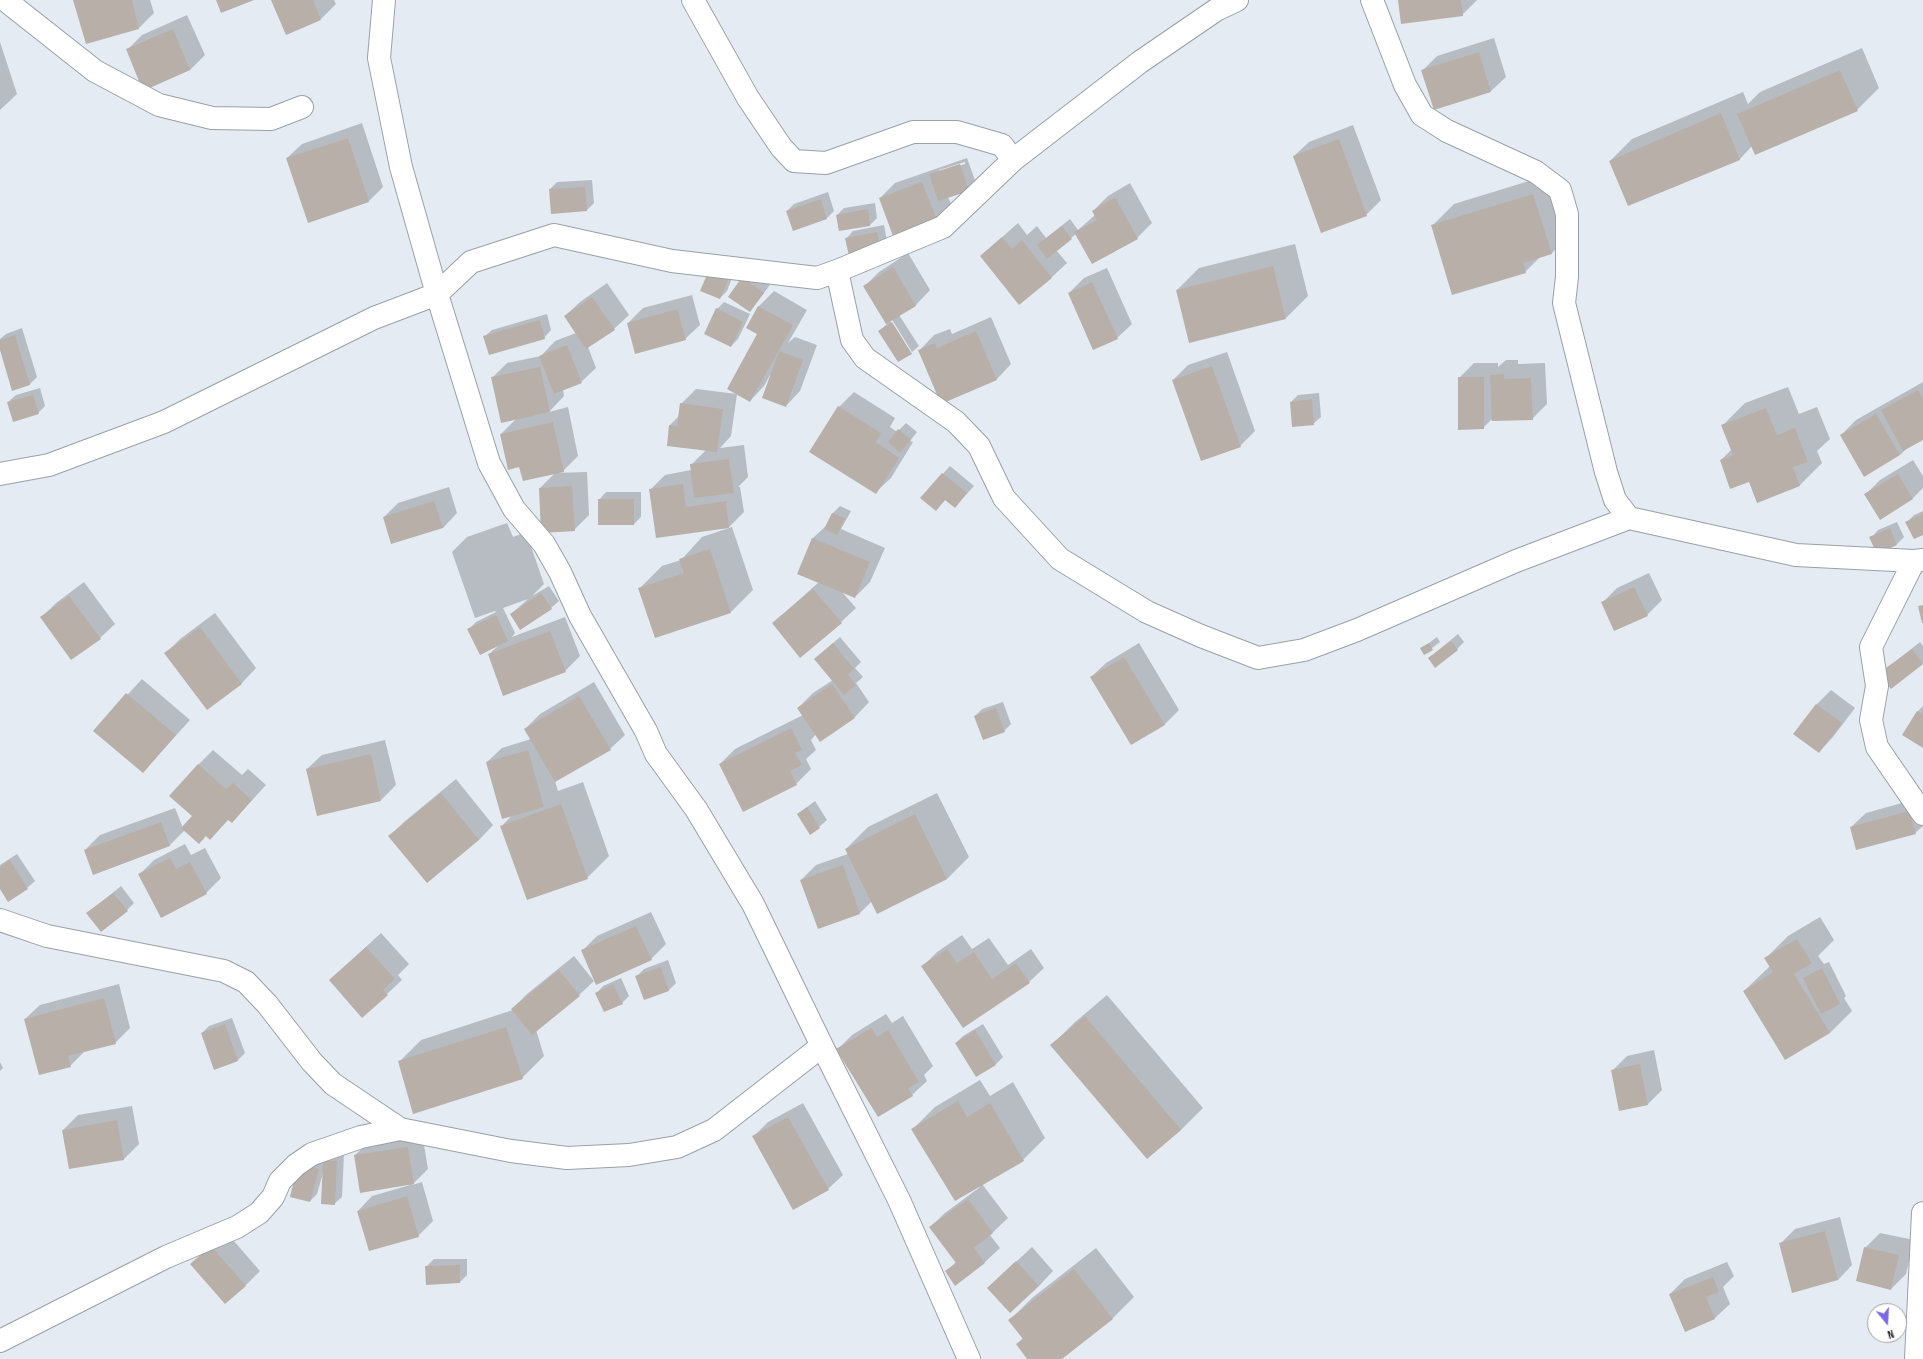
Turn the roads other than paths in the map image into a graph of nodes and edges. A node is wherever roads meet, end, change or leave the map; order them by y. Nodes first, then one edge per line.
1 (5, 0) edge
2 (384, 0) edge
3 (693, 0) edge
4 (1237, 0) edge
5 (1372, 0) edge
6 (302, 107) dead end
7 (1013, 160) junction
8 (837, 270) junction
9 (437, 294) junction
10 (0, 474) edge
11 (1629, 518) junction
12 (1918, 560) edge
13 (1923, 814) edge
14 (0, 920) edge
15 (822, 1046) junction
16 (400, 1129) junction
17 (1923, 1213) edge
18 (0, 1341) edge
19 (969, 1359) edge
20 (1916, 1359) edge

1 - 6 street
2 - 9 street
3 - 7 street
4 - 7 street
5 - 11 street
7 - 8 street
8 - 9 street
8 - 11 street
9 - 10 street
9 - 15 street
11 - 12 street
12 - 13 street
14 - 16 street
15 - 16 street
15 - 19 street
16 - 18 street
17 - 20 street

